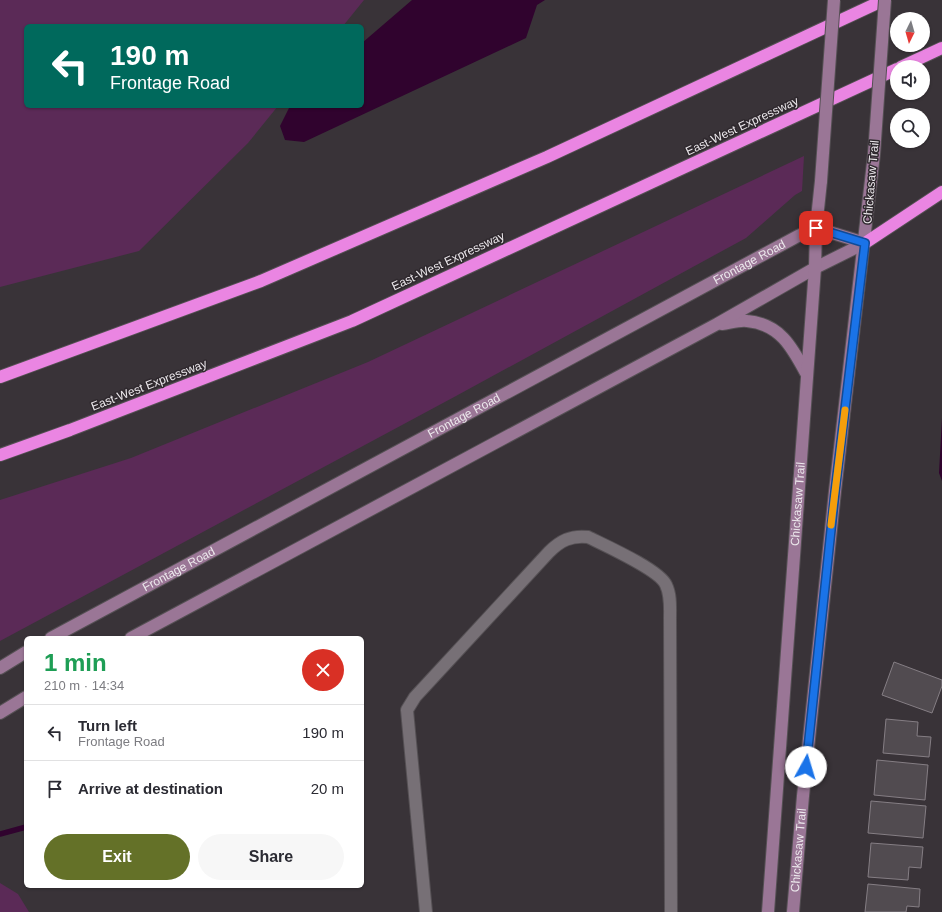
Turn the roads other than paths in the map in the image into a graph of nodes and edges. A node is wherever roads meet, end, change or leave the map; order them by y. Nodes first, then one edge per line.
1 (834, 0) edge
2 (885, 0) edge
3 (942, 48) edge
4 (916, 60) edge
5 (890, 72) edge
6 (942, 192) edge
7 (816, 228) junction
8 (865, 243) junction
9 (815, 268) junction
10 (717, 324) junction
11 (806, 373) junction
12 (0, 377) edge
13 (0, 455) edge
14 (55, 636) edge
15 (134, 636) edge
16 (24, 653) edge
17 (0, 668) edge
18 (24, 698) edge
19 (0, 713) edge
20 (426, 912) edge
21 (671, 912) edge
22 (768, 912) edge
23 (794, 912) edge

1 - 7 street, Chickasaw Trail, bridge
2 - 8 street, Chickasaw Trail, bridge
2 - 12 highway
3 - 4 highway
5 - 13 highway, East-West Expressway
6 - 8 highway
7 - 8 street
7 - 9 street, Chickasaw Trail
7 - 14 street, Frontage Road
8 - 9 street
8 - 23 street, Chickasaw Trail
9 - 10 street
9 - 11 street, Chickasaw Trail
10 - 11 street
10 - 15 street
11 - 22 street, Chickasaw Trail
16 - 17 street
18 - 19 street
20 - 21 street

